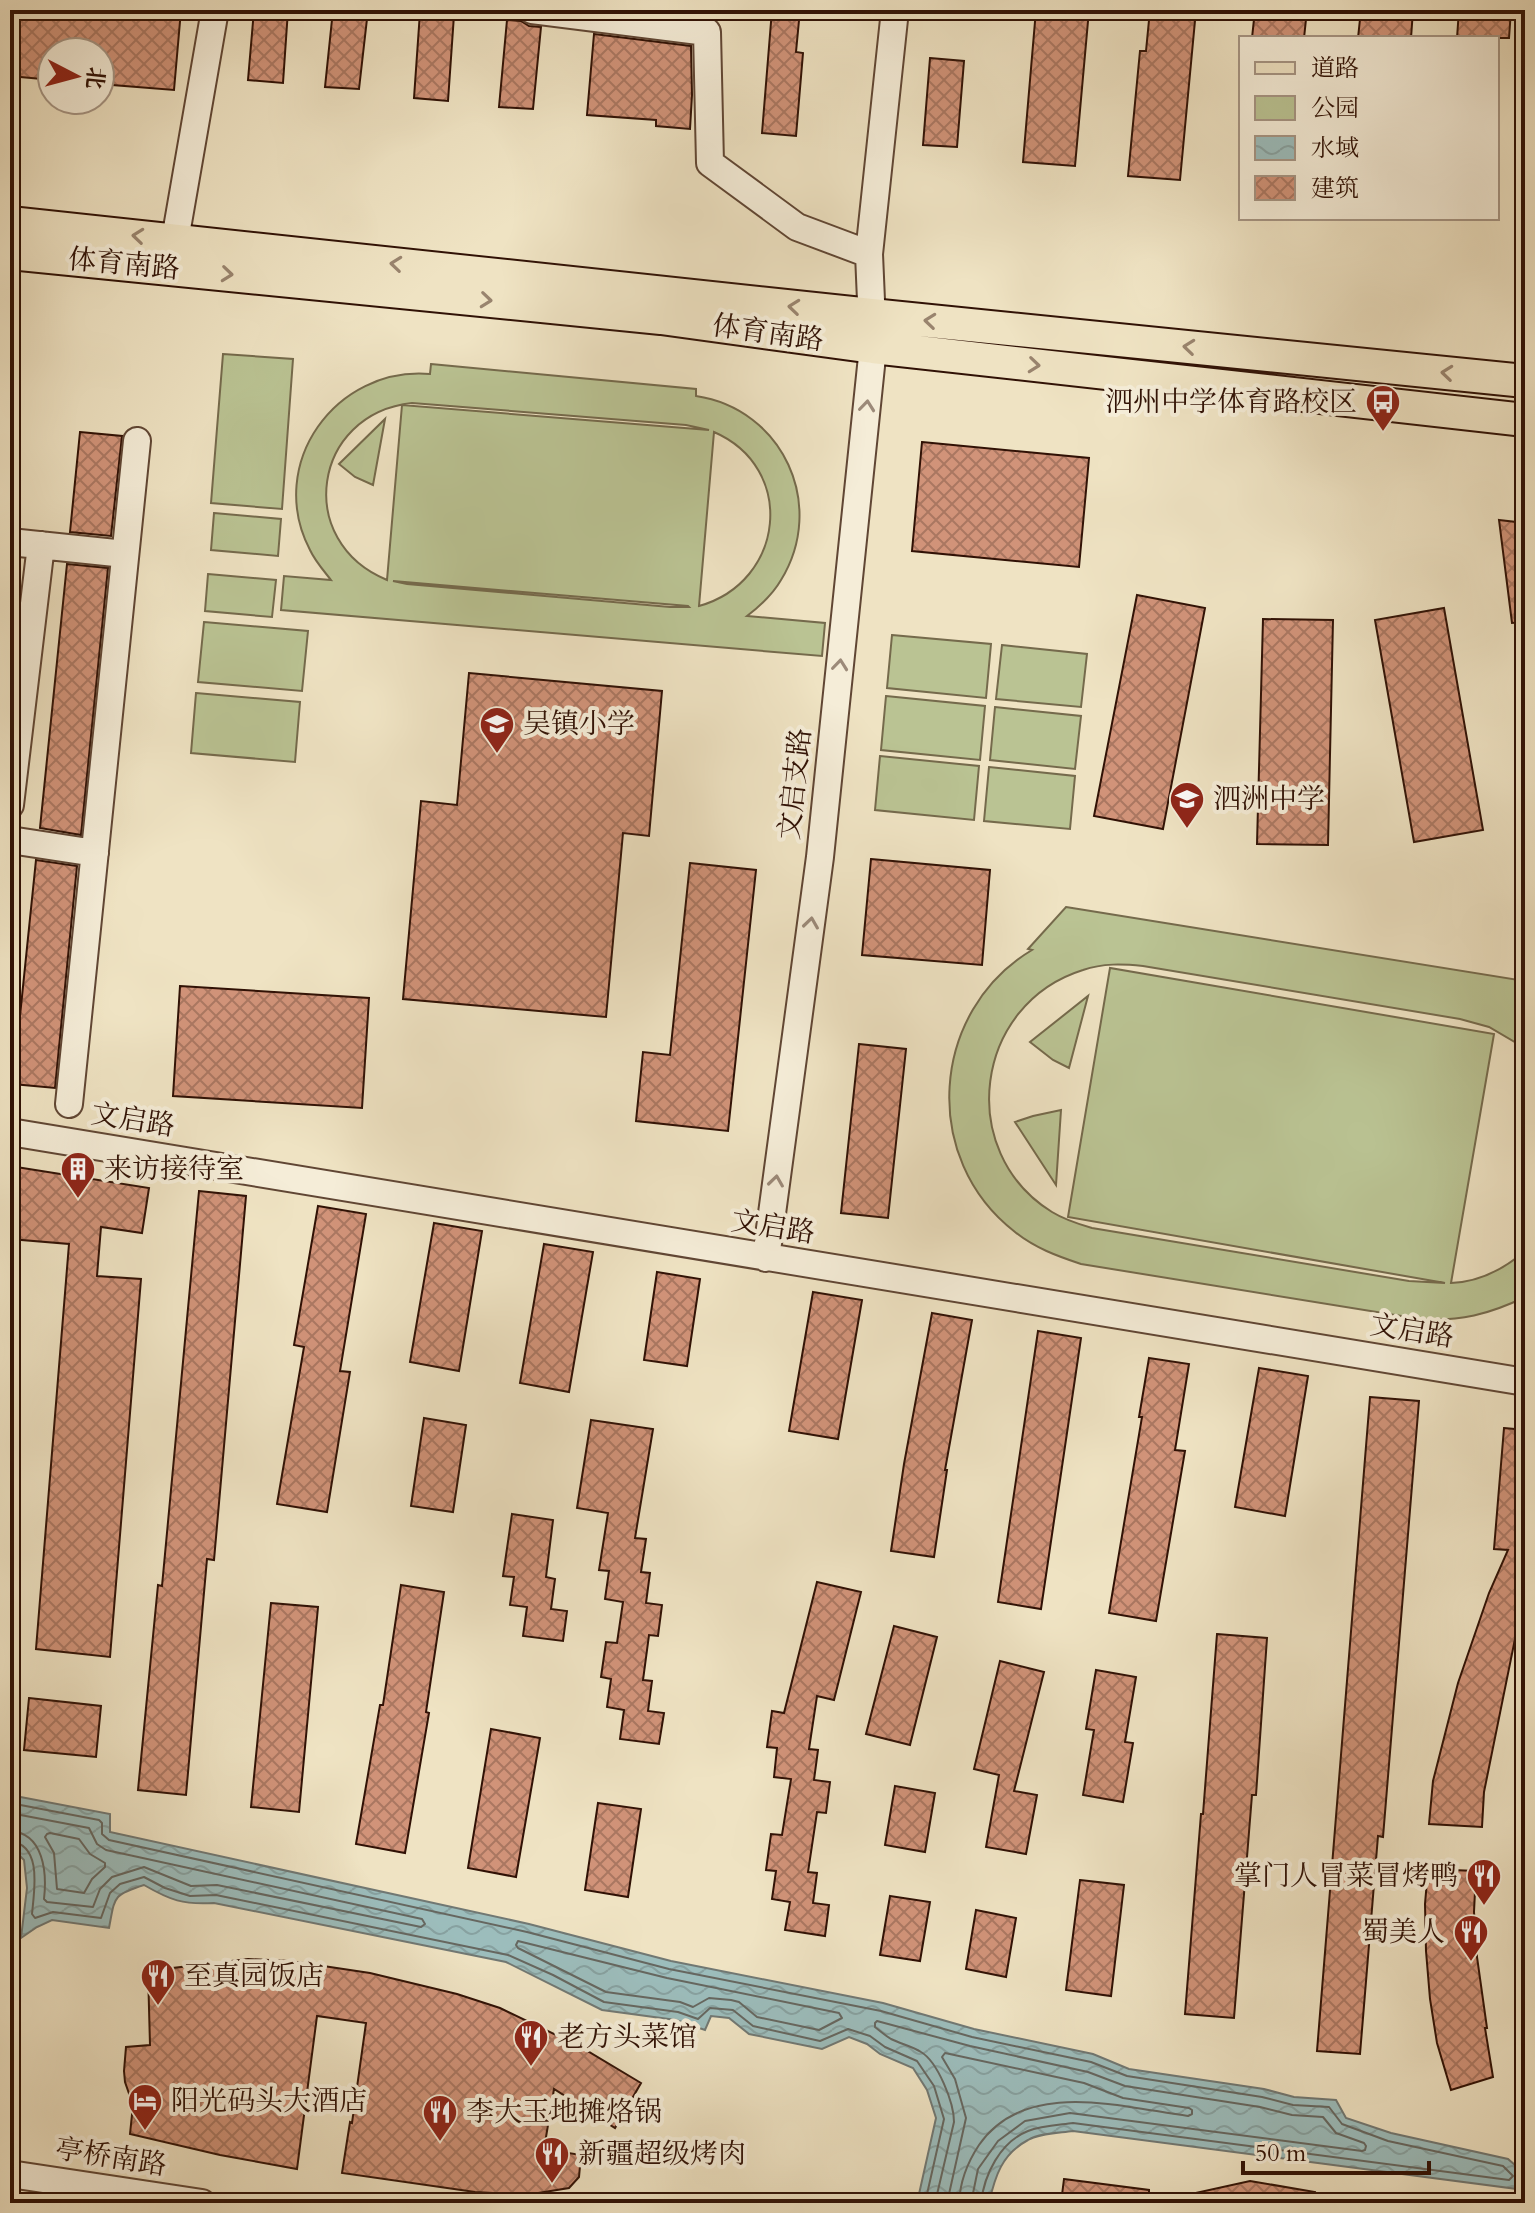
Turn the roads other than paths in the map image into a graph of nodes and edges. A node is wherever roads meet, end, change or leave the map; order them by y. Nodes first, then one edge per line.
1 (215, 10) edge
2 (532, 10) edge
3 (895, 10) edge
4 (562, 12) edge
5 (708, 21) edge
6 (10, 223) edge
7 (175, 240) junction
8 (10, 253) edge
9 (869, 254) junction
10 (871, 315) junction
11 (873, 347) junction
12 (1525, 381) edge
13 (1525, 420) edge
14 (137, 441) dead end
15 (10, 542) edge
16 (41, 545) junction
17 (125, 554) junction
18 (10, 805) edge
19 (10, 840) edge
20 (95, 853) junction
21 (69, 1104) dead end
22 (10, 1132) edge
23 (766, 1258) junction
24 (1525, 1382) edge
25 (10, 2174) edge
26 (202, 2203) edge

1 - 7 street
2 - 4 street
3 - 9 street, 文启支路
4 - 5 street
5 - 9 street
7 -> 6 main road, 体育南路
10 -> 7 main road, 体育南路
8 -> 11 main road, 体育南路
9 - 10 street, 文启支路
10 - 11 street, 文启支路
12 -> 10 main road, 体育南路
11 -> 13 main road, 体育南路
23 -> 11 street, 文启支路
14 - 17 street
15 - 16 street
16 - 17 street
16 - 18 street
17 - 20 street
19 - 20 street
20 - 21 street
22 - 23 street, 文启路
23 - 24 street, 文启路
25 - 26 street, 亭桥南路

